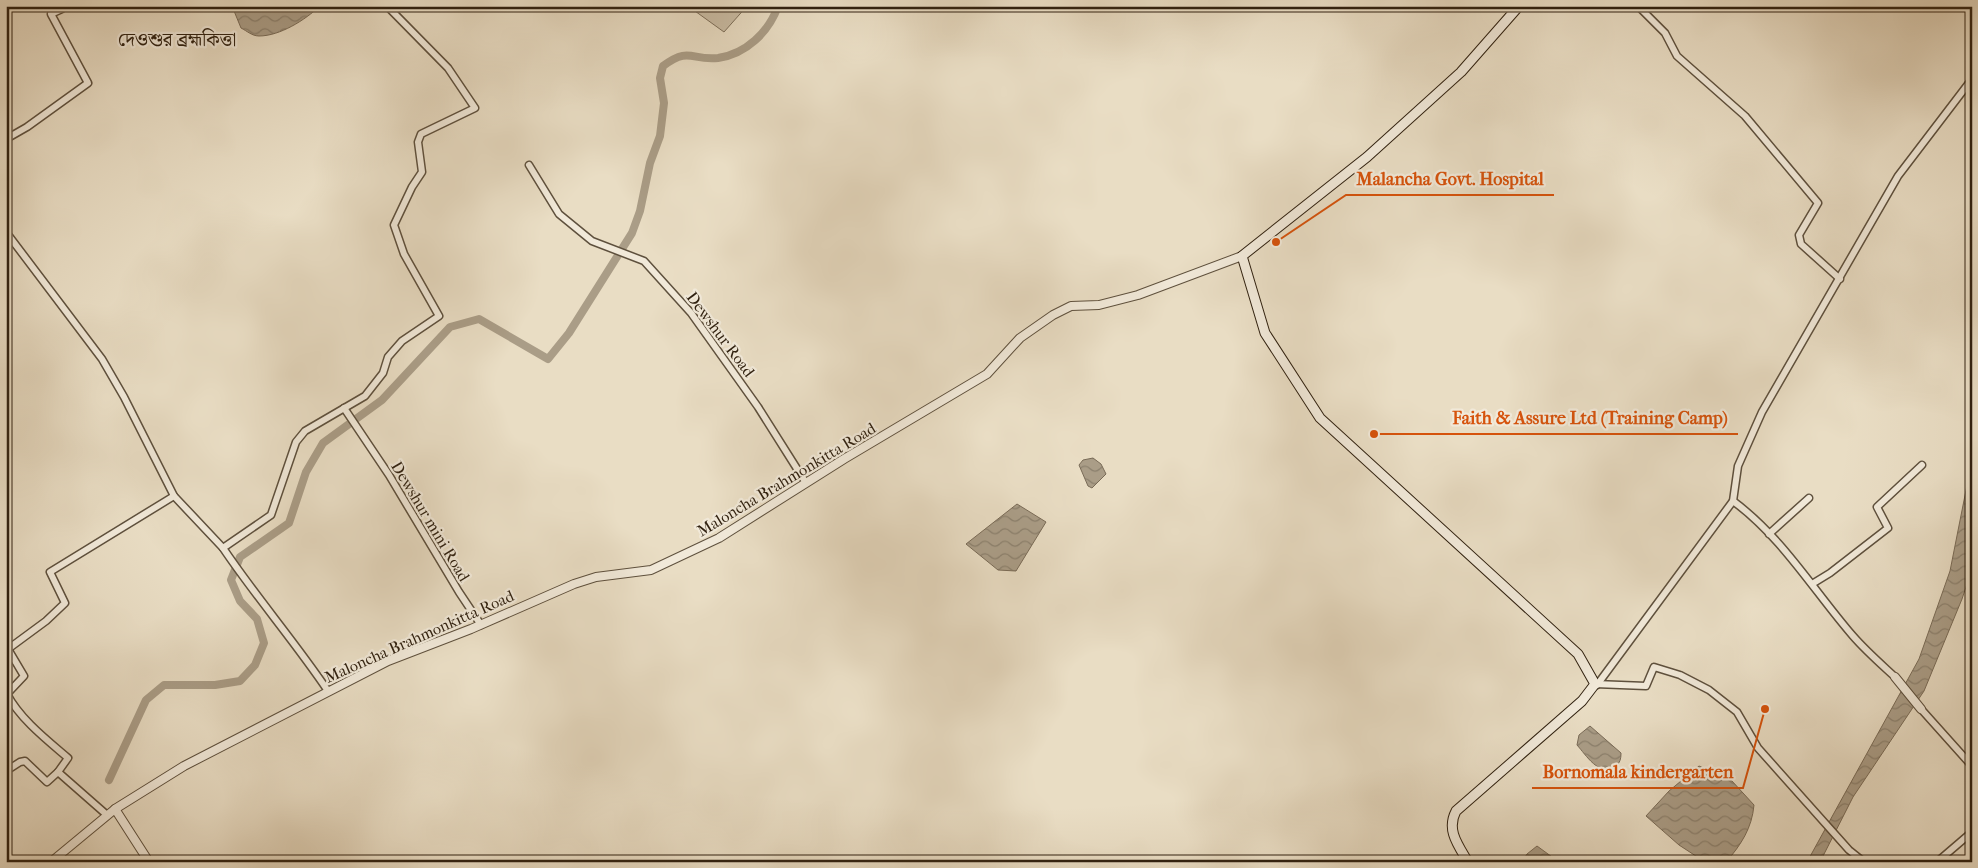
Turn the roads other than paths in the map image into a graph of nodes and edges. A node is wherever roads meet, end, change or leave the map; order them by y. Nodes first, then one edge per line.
1 (60, 6) edge
2 (388, 6) edge
3 (1519, 6) edge
4 (1638, 6) edge
5 (1972, 79) edge
6 (6, 139) edge
7 (529, 165) dead end
8 (6, 232) edge
9 (1242, 256) junction
10 (1840, 279) junction
11 (344, 408) junction
12 (1922, 465) dead end
13 (806, 483) junction
14 (174, 496) junction
15 (1809, 498) dead end
16 (1733, 501) junction
17 (1769, 534) junction
18 (223, 548) junction
19 (1812, 584) junction
20 (481, 625) junction
21 (1895, 677) joint
22 (1596, 684) junction
23 (328, 691) junction
24 (1921, 710) joint
25 (1972, 766) edge
26 (6, 771) edge
27 (58, 772) junction
28 (114, 809) junction
29 (107, 815) junction
30 (1972, 832) edge
31 (51, 862) edge
32 (149, 862) edge
33 (1468, 862) edge
34 (1864, 862) edge
35 (1937, 862) edge

1 - 6 street
2 - 11 street
3 - 9 main road
4 - 10 street
5 - 10 street
7 - 13 street, Dewshur Road
8 - 14 street
9 - 13 street, Maloncha Brahmonkitta Road
9 - 22 main road
10 - 16 street
11 - 18 street
11 - 20 street, Dewshur mini Road
12 - 19 street
13 - 20 street, Maloncha Brahmonkitta Road
14 - 18 street
14 - 27 street
15 - 17 street
16 - 17 street
16 - 22 street
17 - 19 street
18 - 23 street
19 - 21 street
20 - 23 street, Maloncha Brahmonkitta Road
21 - 24 street
22 - 33 main road
22 - 34 street
23 - 28 street, Maloncha Brahmonkitta Road
24 - 25 street
26 - 27 street
27 - 29 street
28 - 29 street, Maloncha Brahmonkitta Road
28 - 32 street
29 - 31 street, Maloncha Brahmonkitta Road
30 - 35 street

